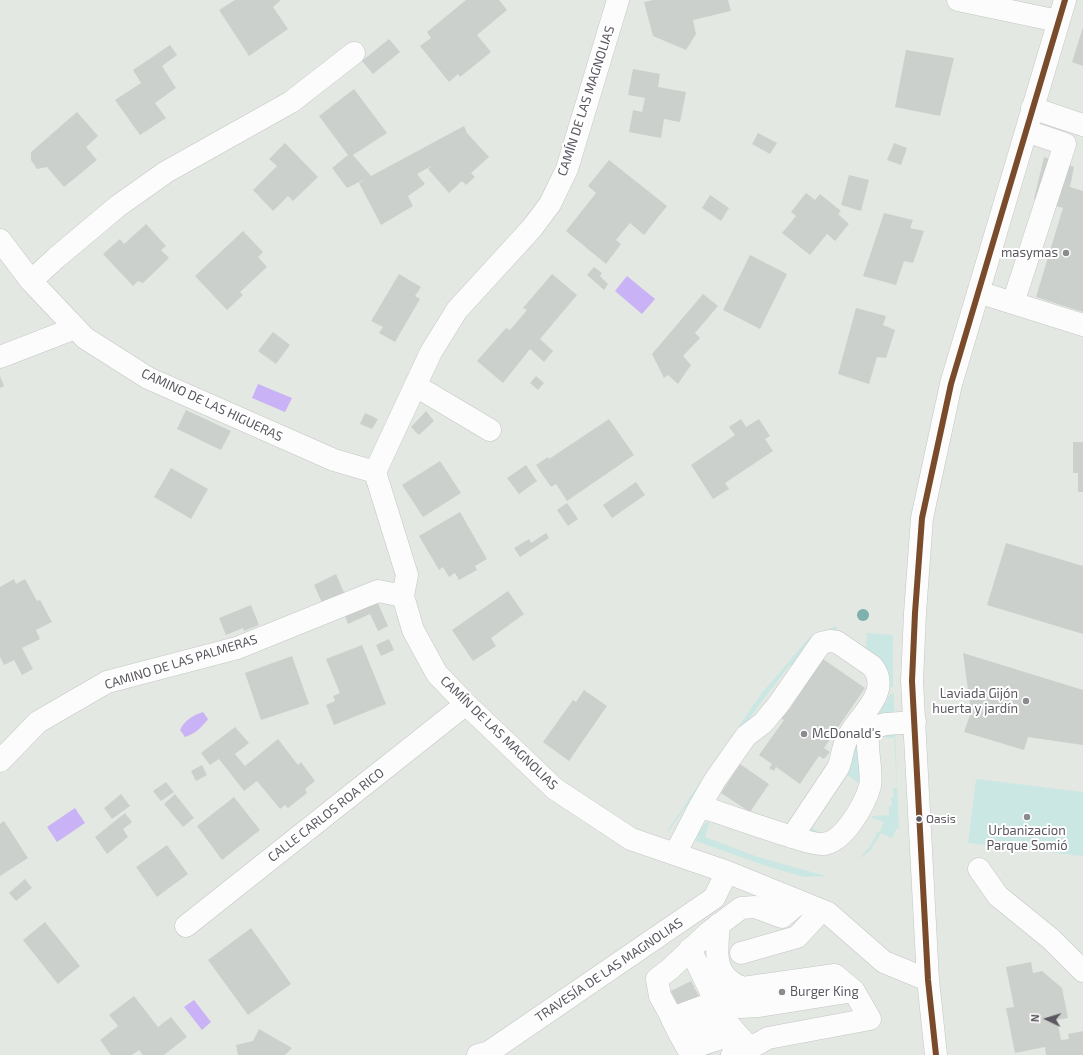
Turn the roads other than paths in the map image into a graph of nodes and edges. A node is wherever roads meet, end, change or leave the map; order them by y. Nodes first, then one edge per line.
1 (618, 0) edge
2 (958, 0) edge
3 (1065, 0) edge
4 (1058, 21) junction
5 (354, 53) dead end
6 (1032, 108) junction
7 (1083, 125) edge
8 (1026, 132) junction
9 (3, 249) edge
10 (30, 281) junction
11 (978, 292) junction
12 (1013, 303) junction
13 (1083, 325) edge
14 (75, 328) junction
15 (0, 357) edge
16 (416, 386) junction
17 (490, 430) dead end
18 (375, 472) junction
19 (403, 596) junction
20 (466, 704) junction
21 (914, 722) junction
22 (0, 761) edge
23 (700, 806) junction
24 (792, 837) junction
25 (675, 854) junction
26 (979, 869) dead end
27 (727, 872) junction
28 (800, 902) junction
29 (821, 911) junction
30 (719, 924) junction
31 (186, 926) dead end
32 (695, 945) junction
33 (741, 953) dead end
34 (1083, 971) edge
35 (928, 980) junction
36 (854, 991) junction
37 (731, 1031) edge
38 (683, 1039) edge
39 (478, 1055) edge
40 (936, 1055) edge

1 - 16 street, CAMÍN DE LAS MAGNOLIAS
2 - 4 street
3 - 4 street
4 - 6 street
5 - 10 street
6 - 7 street
6 - 8 street
8 - 11 street
8 - 12 street
9 - 10 street, CAMINO DE LAS HIGUERAS
10 - 14 street, CAMINO DE LAS HIGUERAS
11 - 12 street
11 - 21 street
12 - 13 street
14 - 15 street
14 - 18 street, CAMINO DE LAS HIGUERAS
16 - 17 street
16 - 18 street, CAMÍN DE LAS MAGNOLIAS
18 - 19 street, CAMÍN DE LAS MAGNOLIAS
19 - 20 street, CAMÍN DE LAS MAGNOLIAS
19 - 22 street, CAMINO DE LAS PALMERAS
20 - 25 street, CAMÍN DE LAS MAGNOLIAS
20 - 31 street, CALLE CARLOS ROA RICO
21 - 24 street
21 - 35 street
23 - 24 street
23 - 24 street
23 - 25 street
25 - 27 street, CAMÍN DE LAS MAGNOLIAS
26 - 34 street
27 - 28 street, CAMÍN DE LAS MAGNOLIAS
27 - 39 street, TRAVESÍA DE LAS MAGNOLIAS
28 - 29 street, CAMÍN DE LAS MAGNOLIAS
28 - 30 street
29 - 33 street
29 - 35 street, CAMÍN DE LAS MAGNOLIAS
30 - 32 street
30 - 36 street
32 - 36 street
32 - 37 street
32 - 38 street
35 - 40 street
36 - 37 street
37 - 38 street
37 - 38 street

